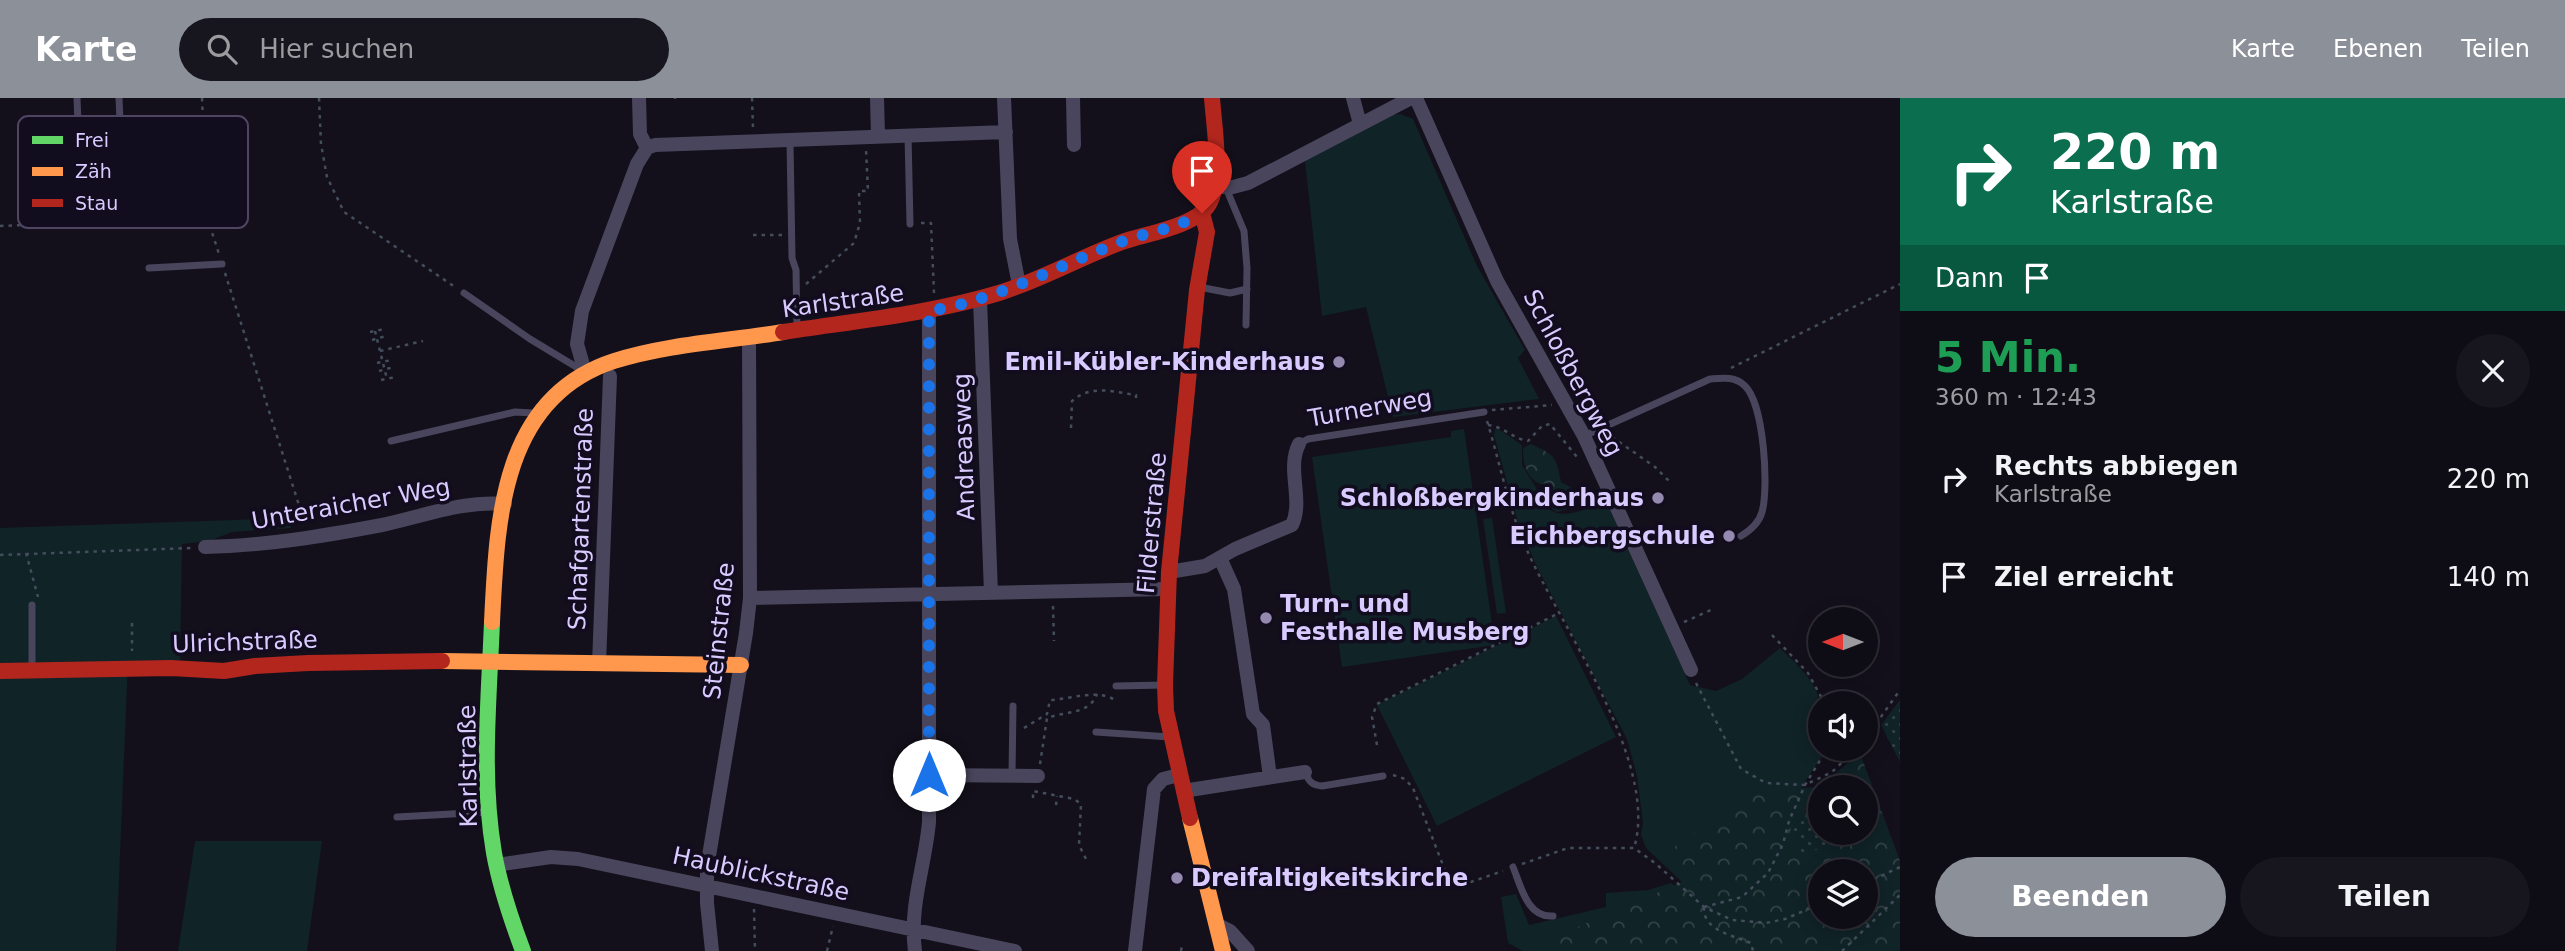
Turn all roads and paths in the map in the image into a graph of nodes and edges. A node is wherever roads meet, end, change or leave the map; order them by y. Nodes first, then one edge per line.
1 (77, 98) edge
2 (119, 98) edge
3 (202, 98) edge
4 (319, 98) edge
5 (639, 98) edge
6 (752, 98) edge
7 (877, 98) edge
8 (1004, 98) edge
9 (1073, 98) edge
10 (1212, 98) edge
11 (1353, 98) edge
12 (1413, 98) edge
13 (78, 116) edge
14 (120, 116) edge
15 (203, 116) edge
16 (1360, 124) junction
17 (1006, 132) junction
18 (908, 135) junction
19 (872, 136) junction
20 (790, 140) junction
21 (753, 142) junction
22 (1074, 145) dead end
23 (647, 148) junction
24 (1220, 187) junction
25 (1202, 213) junction
26 (910, 223) joint
27 (18, 225) edge
28 (0, 226) edge
29 (211, 228) edge
30 (792, 234) junction
31 (753, 235) dead end
32 (222, 264) junction
33 (149, 268) dead end
34 (1900, 284) edge
35 (1019, 285) junction
36 (1197, 287) junction
37 (1247, 289) junction
38 (796, 292) junction
39 (464, 293) joint
40 (980, 299) junction
41 (932, 310) junction
42 (1246, 325) dead end
43 (385, 329) dead end
44 (376, 331) junction
45 (797, 331) junction
46 (370, 332) dead end
47 (386, 336) dead end
48 (377, 338) junction
49 (748, 338) junction
50 (372, 340) dead end
51 (424, 341) dead end
52 (380, 351) junction
53 (392, 360) dead end
54 (383, 362) junction
55 (377, 363) dead end
56 (394, 367) dead end
57 (384, 369) junction
58 (379, 370) dead end
59 (585, 372) junction
60 (610, 376) dead end
61 (396, 377) dead end
62 (387, 379) junction
63 (1710, 379) junction
64 (381, 380) dead end
65 (1136, 403) dead end
66 (1560, 406) dead end
67 (1496, 410) dead end
68 (1484, 411) joint
69 (536, 415) junction
70 (1488, 425) junction
71 (1071, 428) dead end
72 (1600, 429) junction
73 (1584, 436) junction
74 (391, 441) dead end
75 (1299, 444) joint
76 (1599, 469) junction
77 (1671, 483) dead end
78 (505, 504) junction
79 (1741, 536) dead end
80 (308, 537) junction
81 (205, 547) joint
82 (26, 554) junction
83 (0, 555) edge
84 (1220, 558) junction
85 (1169, 572) junction
86 (1167, 589) junction
87 (1053, 592) junction
88 (991, 593) junction
89 (929, 594) junction
90 (750, 598) junction
91 (32, 605) joint
92 (1711, 610) dead end
93 (1559, 613) junction
94 (131, 623) dead end
95 (1671, 627) junction
96 (1772, 635) dead end
97 (1054, 641) dead end
98 (491, 662) junction
99 (599, 664) junction
100 (741, 665) junction
101 (132, 668) junction
102 (32, 670) junction
103 (1690, 670) dead end
104 (0, 671) edge
105 (1165, 685) junction
106 (1116, 687) dead end
107 (1900, 690) edge
108 (1818, 691) edge
109 (1097, 694) junction
110 (1701, 695) dead end
111 (1117, 701) dead end
112 (1013, 706) dead end
113 (1878, 721) edge
114 (1097, 733) dead end
115 (1013, 736) junction
116 (1171, 737) junction
117 (1377, 745) dead end
118 (1820, 761) edge
119 (1843, 761) edge
120 (1304, 772) joint
121 (929, 775) junction
122 (1012, 776) junction
123 (1038, 776) joint
124 (1383, 776) joint
125 (1270, 777) junction
126 (1180, 783) junction
127 (1805, 785) junction
128 (1057, 796) junction
129 (1033, 798) dead end
130 (1056, 805) dead end
131 (489, 812) junction
132 (397, 817) dead end
133 (1634, 848) junction
134 (1088, 863) dead end
135 (496, 865) junction
136 (1513, 867) junction
137 (1900, 867) edge
138 (1878, 877) edge
139 (706, 885) junction
140 (753, 895) junction
141 (1900, 895) edge
142 (1704, 908) junction
143 (1808, 909) edge
144 (835, 913) junction
145 (1553, 916) dead end
146 (1216, 924) junction
147 (912, 930) junction
148 (1182, 945) dead end
149 (523, 951) edge
150 (712, 951) edge
151 (755, 951) edge
152 (827, 951) edge
153 (915, 951) edge
154 (1015, 951) edge
155 (1135, 951) edge
156 (1181, 951) edge
157 (1223, 951) edge
158 (1248, 951) edge
159 (1753, 951) edge
160 (1842, 951) edge

1 - 13 lane
2 - 14 lane
3 - 15 path
4 - 39 path
5 - 23 street
6 - 21 path
7 - 19 street
8 - 17 street
9 - 22 street
10 - 24 street, Filderstraße
11 - 16 street
12 - 16 street
12 - 73 street, Schloßbergweg
16 - 24 street
17 - 18 street
17 - 35 street
18 - 19 street
18 - 26 lane
19 - 20 street
19 - 38 path
20 - 21 street
20 - 30 lane
21 - 23 street
23 - 59 street
24 - 25 street, Filderstraße
24 - 37 lane
25 - 35 street, Karlstraße
25 - 36 street, Filderstraße
26 - 41 path
27 - 28 path
29 - 32 path
30 - 31 path
30 - 38 lane
32 - 33 lane
32 - 80 path
34 - 63 path
35 - 40 street, Karlstraße
36 - 37 lane
36 - 85 street, Filderstraße
37 - 42 lane
38 - 45 lane
39 - 59 lane
40 - 41 street, Karlstraße
40 - 88 street, Andreasweg
41 - 45 street, Karlstraße
41 - 89 street
43 - 44 path
44 - 46 path
44 - 48 path
45 - 49 street, Karlstraße
47 - 48 path
48 - 50 path
48 - 52 path
49 - 59 street, Karlstraße
49 - 90 street, Steinstraße
51 - 52 path
52 - 54 path
53 - 54 path
54 - 55 path
54 - 57 path
56 - 57 path
57 - 58 path
57 - 62 path
59 - 69 street, Karlstraße
60 - 99 street, Schafgartenstraße
61 - 62 path
62 - 64 path
63 - 72 lane
63 - 79 lane
65 - 71 path
66 - 67 path
68 - 70 path
68 - 75 lane, Turnerweg
69 - 74 lane
69 - 78 street, Karlstraße
70 - 76 path
70 - 93 path
72 - 73 lane
72 - 77 path
73 - 76 street, Schloßbergweg
75 - 84 street, Turnerweg
76 - 95 street, Schloßbergweg
78 - 80 street, Unteraicher Weg
78 - 98 street, Karlstraße
80 - 81 street, Unteraicher Weg
81 - 82 path
82 - 83 path
82 - 91 path
84 - 85 street, Turnerweg
84 - 125 street
85 - 86 street, Filderstraße
86 - 87 street
86 - 105 street, Filderstraße
87 - 88 street
87 - 97 path
88 - 89 street
89 - 90 street
89 - 121 street
90 - 100 street, Steinstraße
91 - 102 lane
92 - 95 path
93 - 117 path
93 - 133 path
94 - 101 path
95 - 103 street, Schloßbergweg
96 - 108 path
98 - 99 street, Schafgartenstraße
98 - 101 street, Ulrichstraße
98 - 131 street, Karlstraße
99 - 100 street, Schafgartenstraße
100 - 139 street, Steinstraße
101 - 102 street, Ulrichstraße
102 - 104 street, Ulrichstraße
105 - 106 lane
105 - 116 street, Filderstraße
107 - 113 path
109 - 111 path
109 - 115 path
109 - 123 path
110 - 127 path
112 - 115 lane
114 - 116 lane
115 - 122 lane
116 - 126 street, Filderstraße
118 - 127 path
119 - 127 path
120 - 124 lane
120 - 125 street
121 - 122 street
121 - 147 street
122 - 123 street
124 - 136 path
125 - 126 street
126 - 146 street, Filderstraße
126 - 155 street
127 - 142 path
128 - 129 path
128 - 130 path
128 - 134 path
131 - 132 lane
131 - 135 street, Karlstraße
133 - 136 path
133 - 142 path
135 - 139 street, Haublickstraße
135 - 149 street, Karlstraße
136 - 145 lane
137 - 138 path
139 - 140 street, Haublickstraße
139 - 150 street, Steinstraße
140 - 144 street, Haublickstraße
140 - 151 path
141 - 160 path
142 - 143 path
142 - 159 path
144 - 147 street, Haublickstraße
144 - 152 path
146 - 157 street, Filderstraße
146 - 158 street
147 - 153 street
147 - 154 street, Haublickstraße
148 - 156 path

